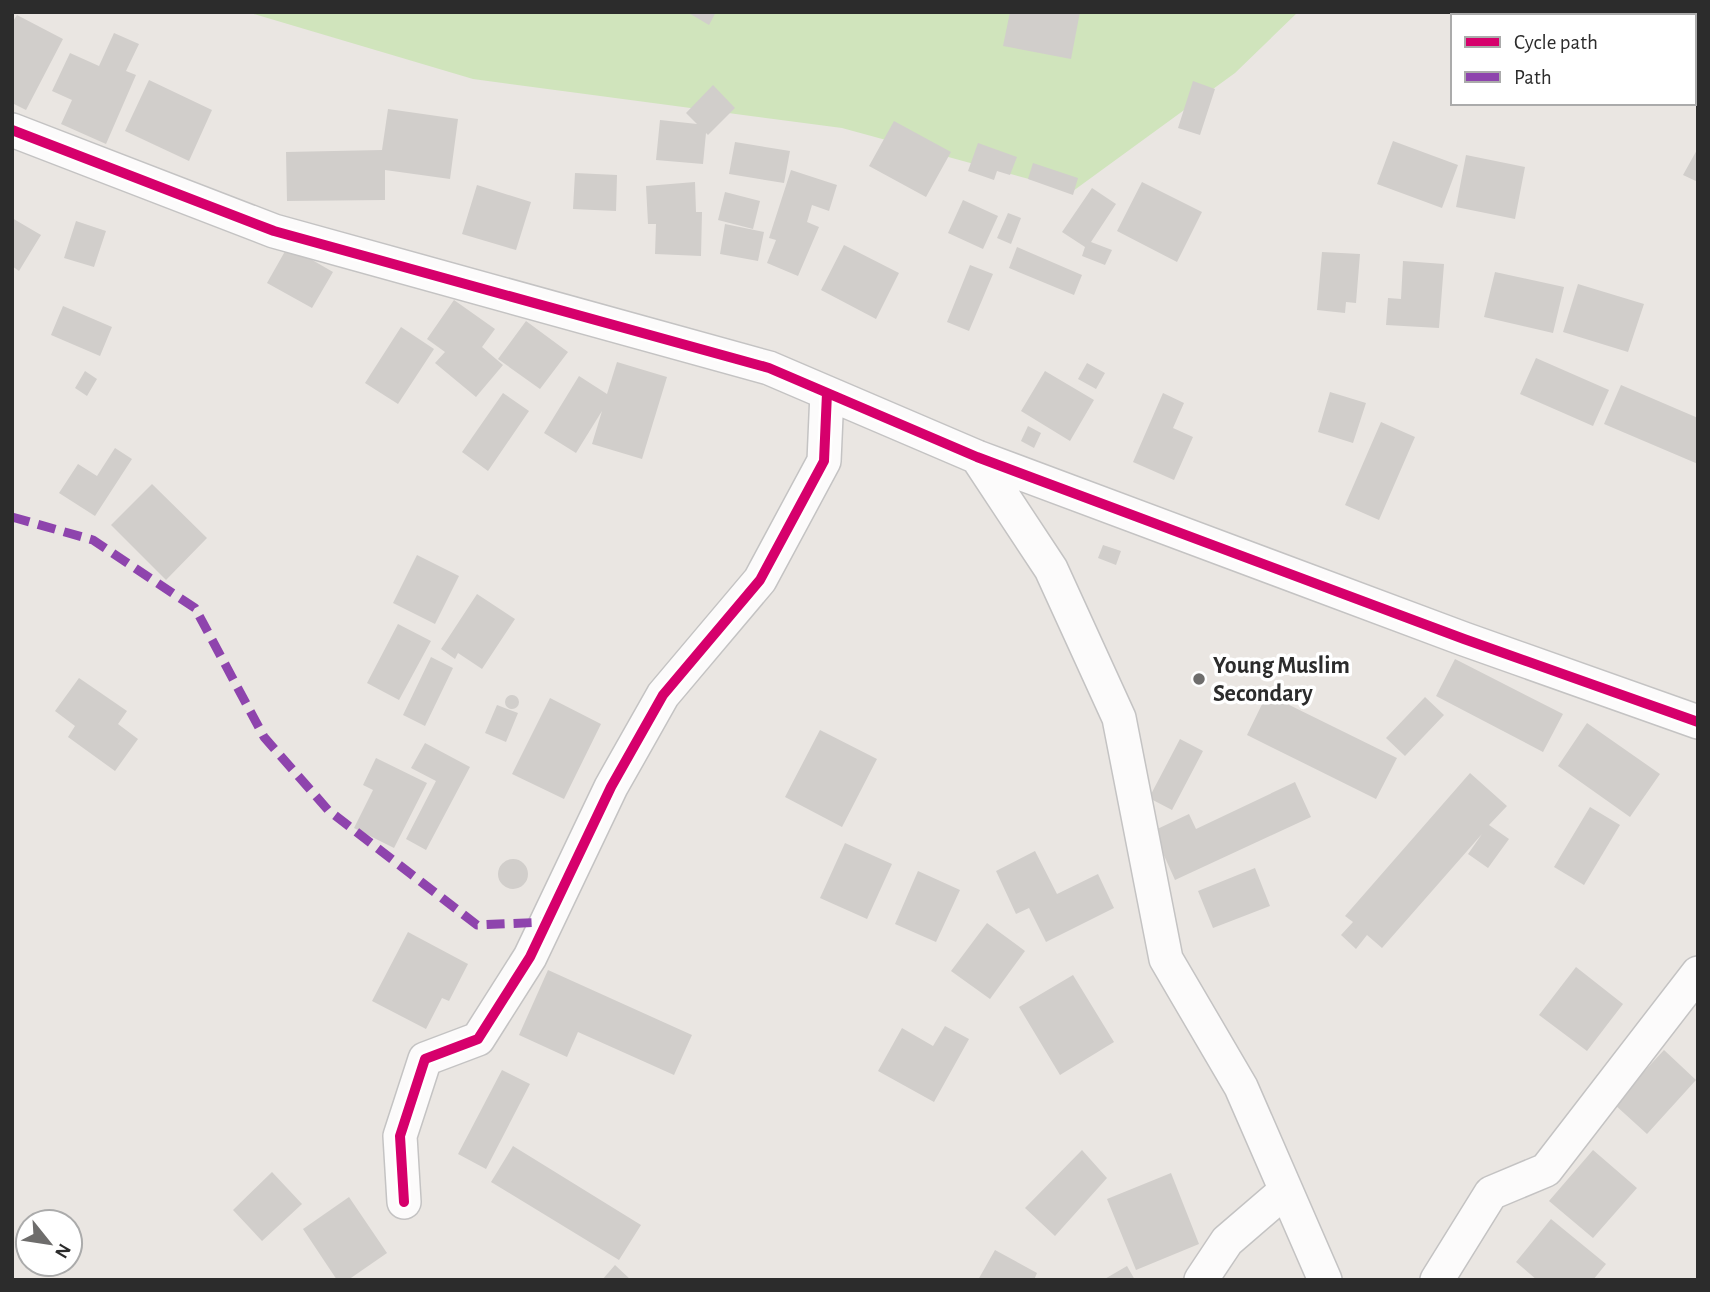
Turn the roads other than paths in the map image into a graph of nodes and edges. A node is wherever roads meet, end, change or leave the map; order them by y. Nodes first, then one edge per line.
1 (12, 130) edge
2 (827, 393) junction
3 (977, 457) junction
4 (1698, 722) edge
5 (1698, 974) edge
6 (1285, 1191) junction
7 (404, 1202) dead end
8 (1201, 1280) edge
9 (1325, 1280) edge
10 (1437, 1280) edge

1 - 2 street
2 - 3 street
2 - 7 street
3 - 4 street
3 - 6 street
5 - 10 street
6 - 8 street
6 - 9 street

